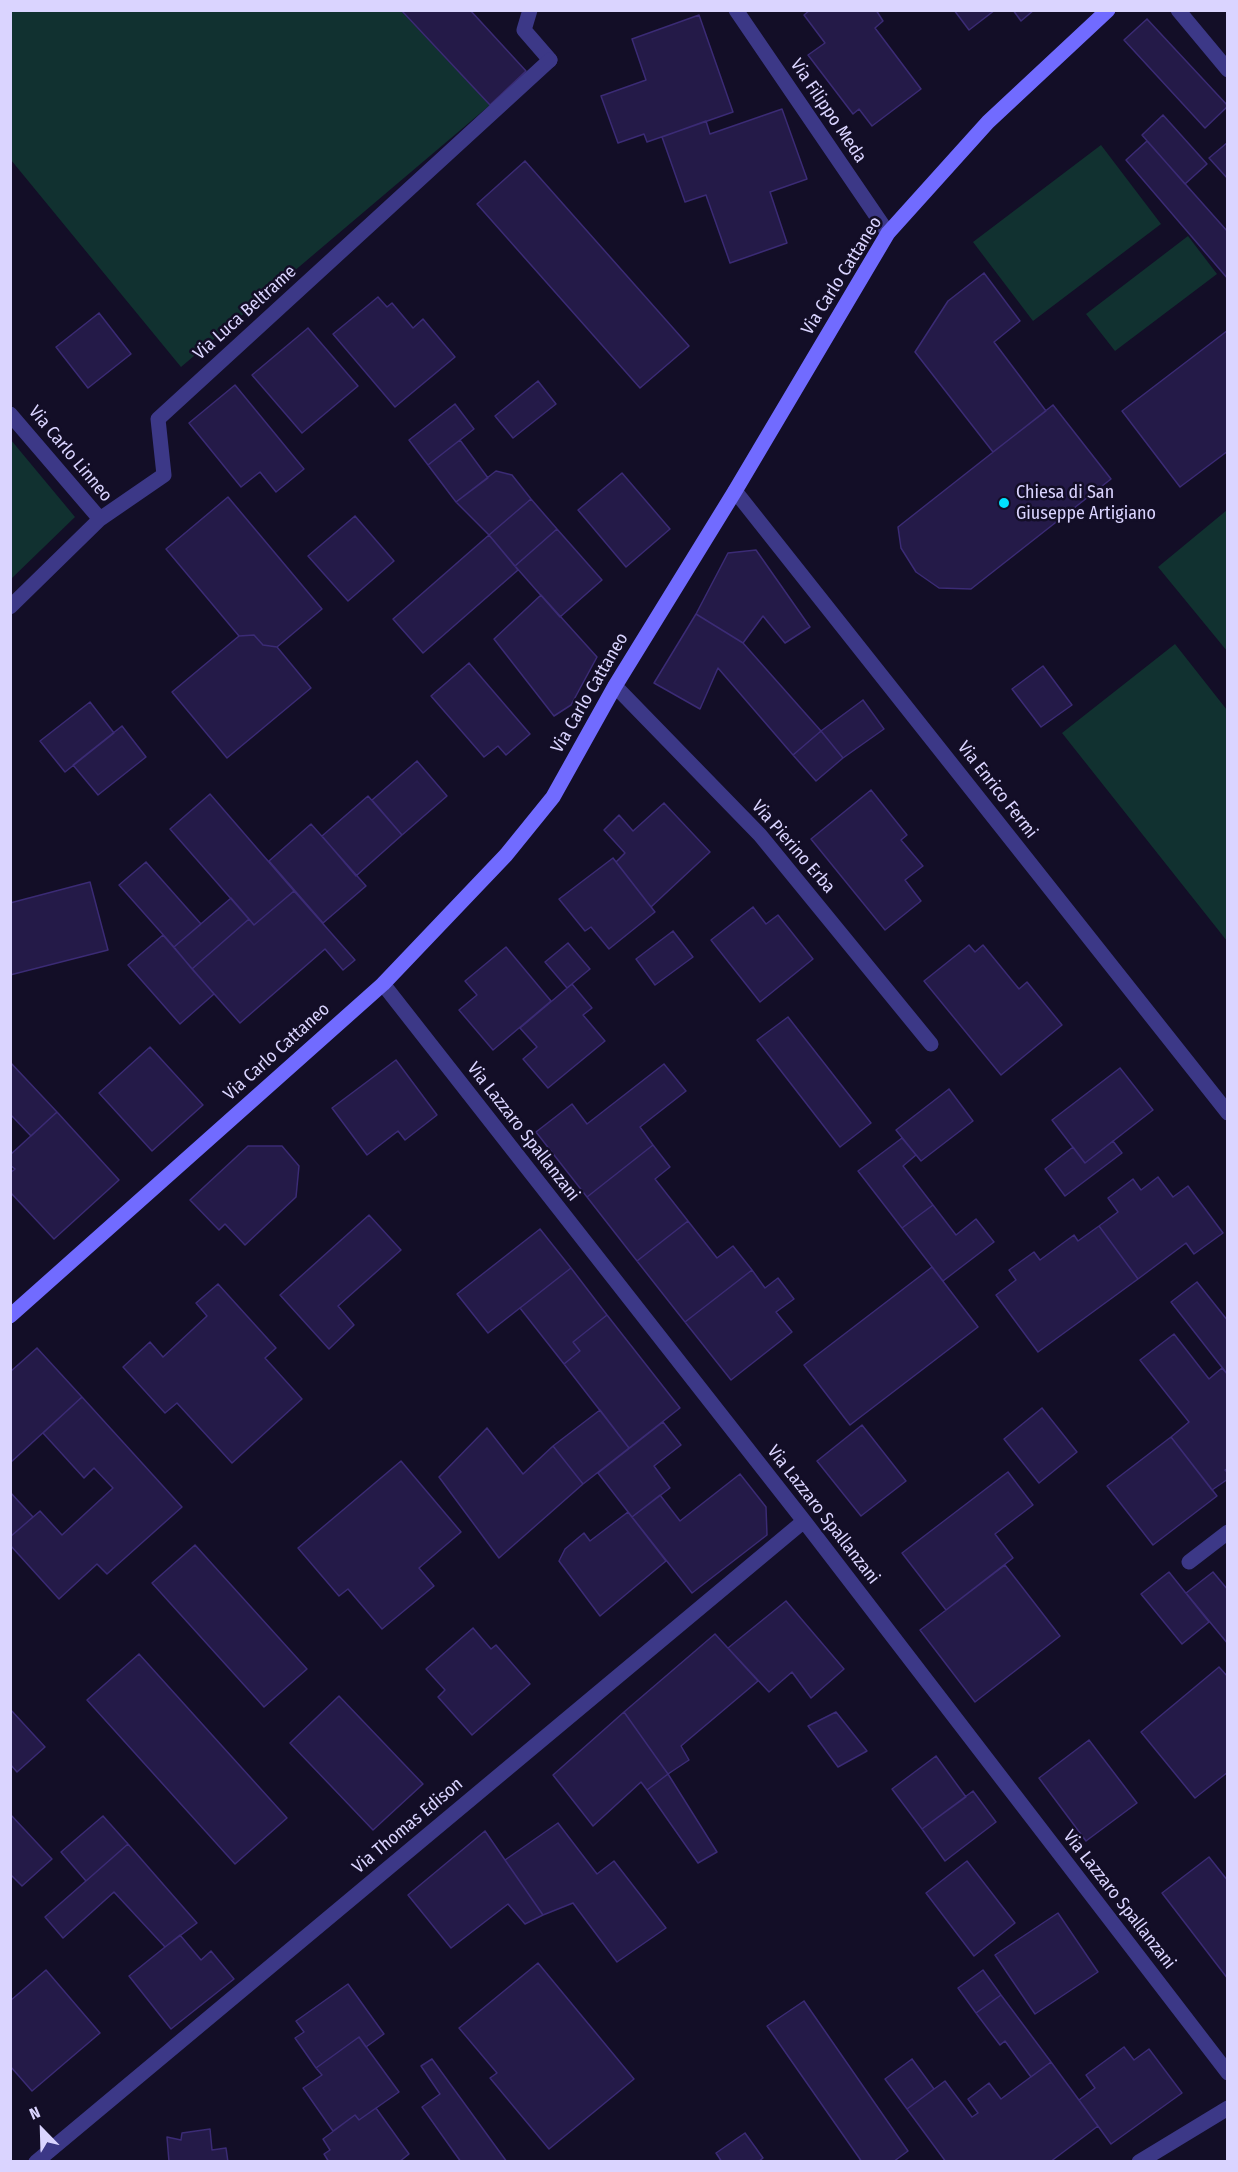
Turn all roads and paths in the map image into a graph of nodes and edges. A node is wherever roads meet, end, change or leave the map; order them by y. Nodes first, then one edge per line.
1 (530, 10) edge
2 (736, 10) edge
3 (1108, 10) edge
4 (1178, 10) edge
5 (1227, 70) edge
6 (888, 233) junction
7 (10, 414) edge
8 (735, 491) junction
9 (100, 519) junction
10 (10, 607) edge
11 (615, 686) junction
12 (383, 984) junction
13 (931, 1044) dead end
14 (1227, 1113) edge
15 (10, 1316) edge
16 (804, 1521) junction
17 (1227, 1533) edge
18 (1189, 1562) dead end
19 (1227, 2073) edge
20 (1227, 2108) edge
21 (36, 2162) edge
22 (1139, 2162) edge

1 - 9 street, Via Luca Beltrame
2 - 6 street, Via Filippo Meda
3 - 6 street, Via Carlo Cattaneo
4 - 5 street
6 - 8 street, Via Carlo Cattaneo
7 - 9 street, Via Carlo Linneo
8 - 11 street, Via Carlo Cattaneo
8 - 14 street, Via Enrico Fermi
9 - 10 street, Via Luca Beltrame
11 - 12 street, Via Carlo Cattaneo
11 - 13 street, Via Pierino Erba
12 - 15 street, Via Carlo Cattaneo
12 - 16 street, Via Lazzaro Spallanzani
16 - 19 street, Via Lazzaro Spallanzani
16 - 21 street, Via Thomas Edison
17 - 18 street
20 - 22 street

